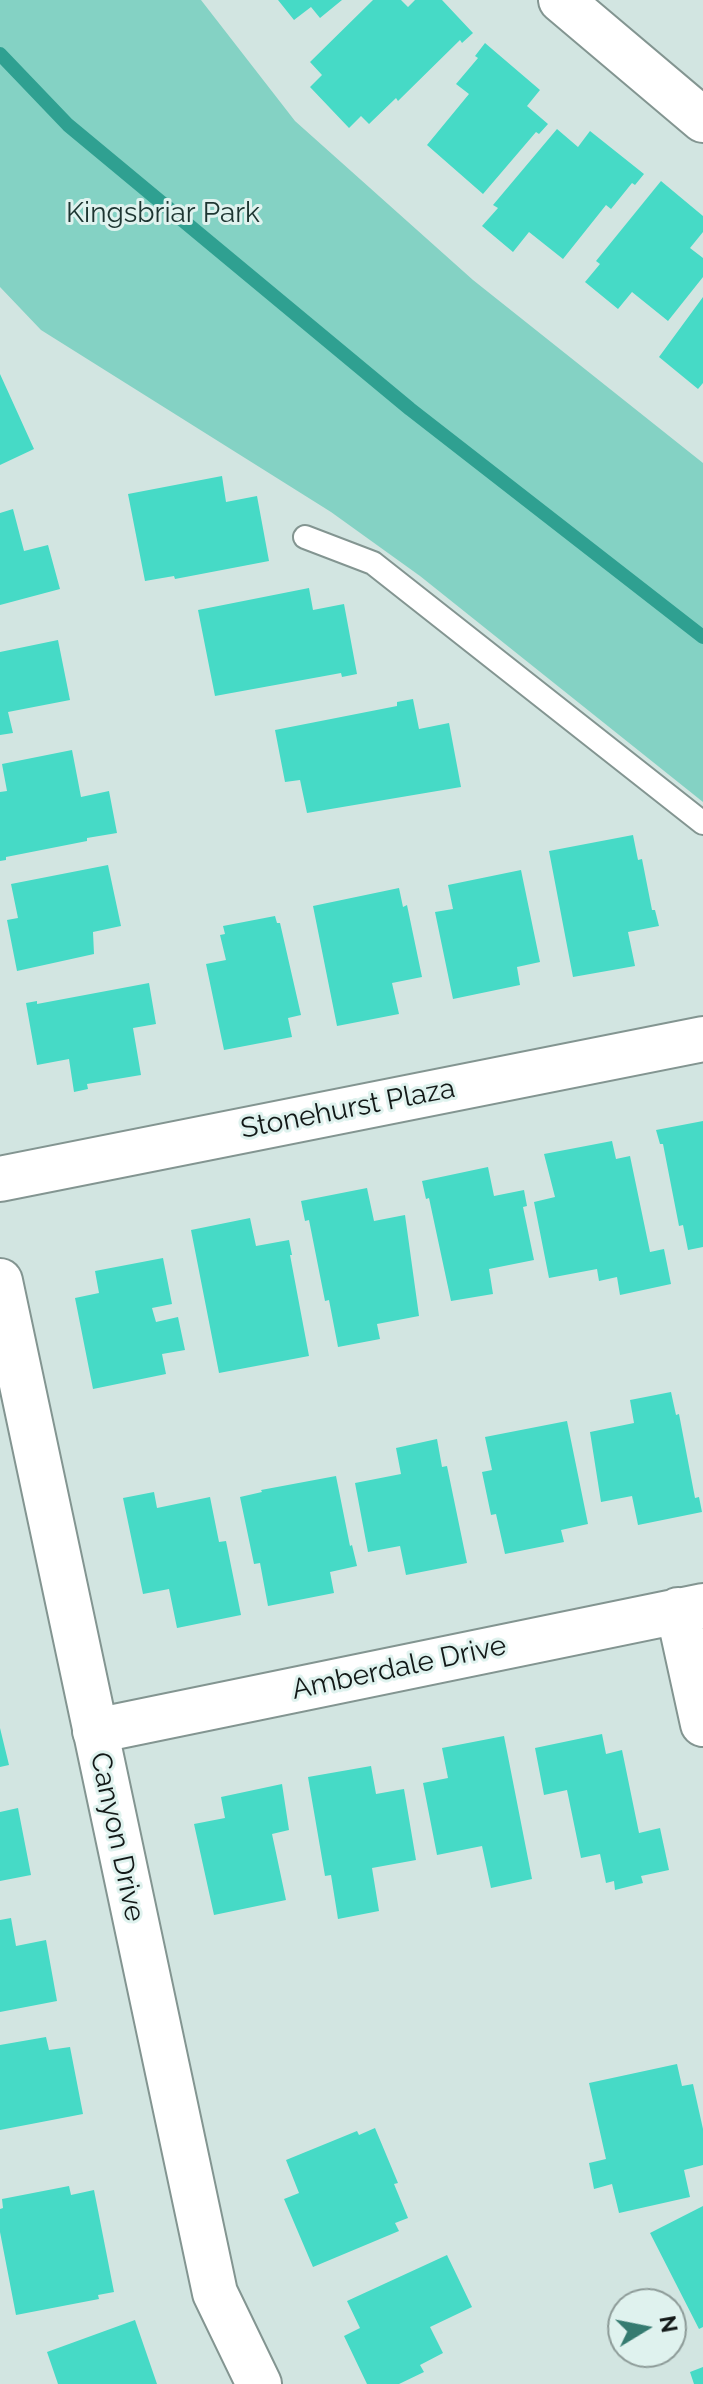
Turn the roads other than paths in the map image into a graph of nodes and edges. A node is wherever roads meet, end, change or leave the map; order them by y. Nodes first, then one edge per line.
1 (561, 0) edge
2 (703, 120) edge
3 (305, 537) dead end
4 (703, 823) edge
5 (701, 1031) edge
6 (0, 1179) edge
7 (0, 1281) edge
8 (691, 1608) edge
9 (703, 1724) edge
10 (95, 1731) junction
11 (259, 2384) edge

1 - 2 street
3 - 4 lane
5 - 6 street, Stonehurst Plaza
7 - 10 street, Canyon Drive
8 - 9 street
8 - 10 street, Amberdale Drive
10 - 11 street, Canyon Drive

